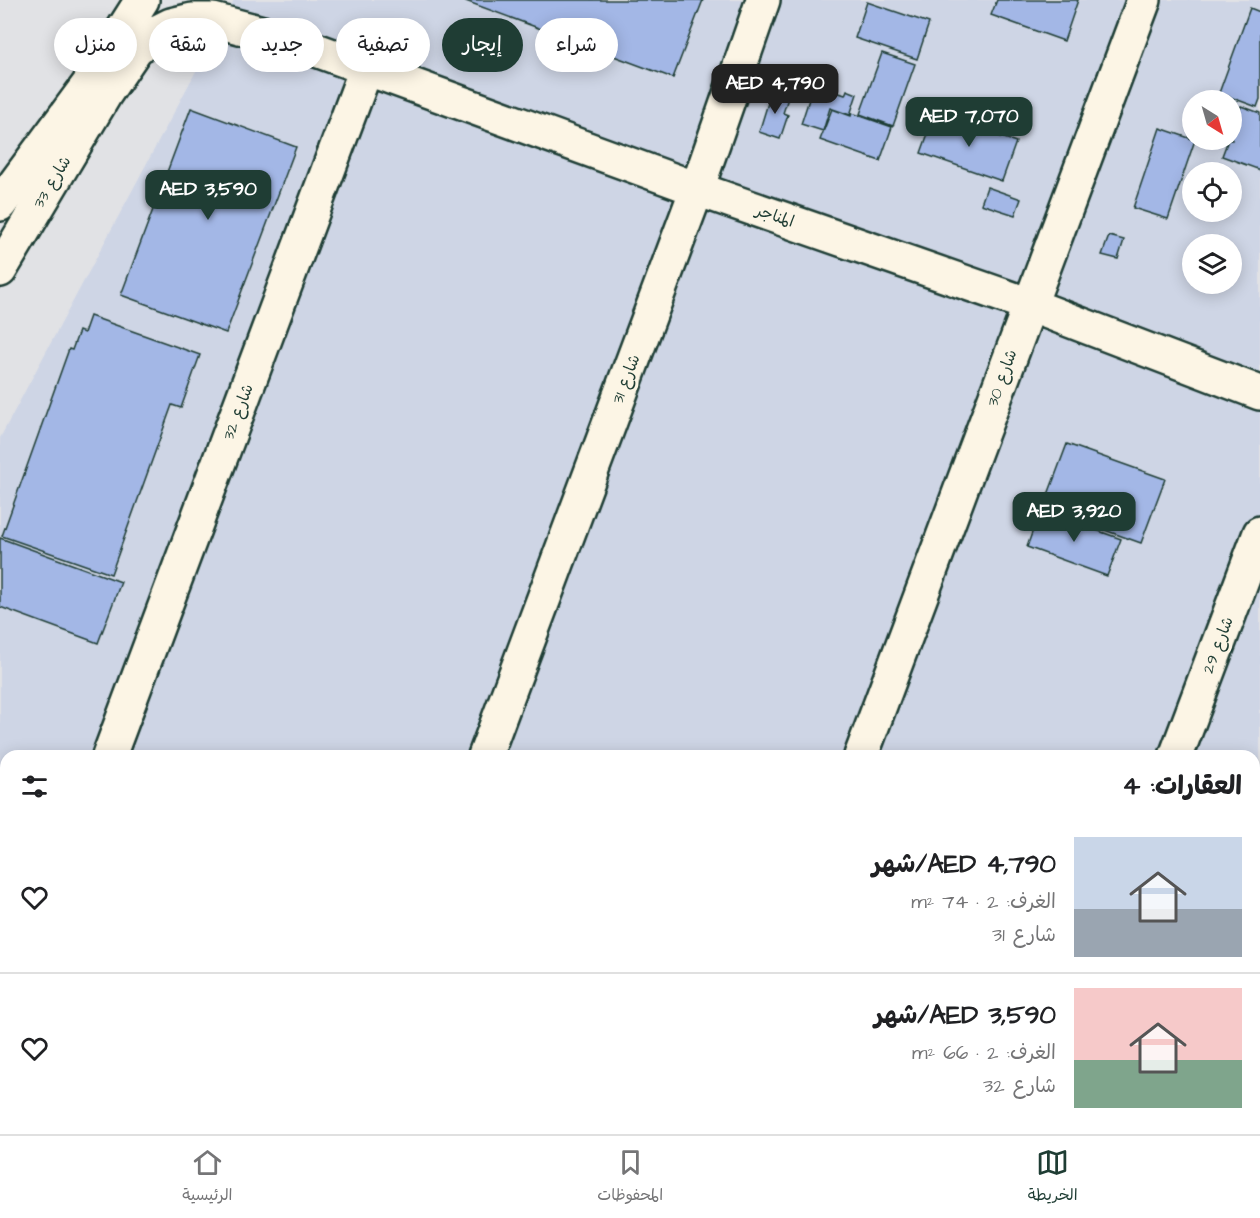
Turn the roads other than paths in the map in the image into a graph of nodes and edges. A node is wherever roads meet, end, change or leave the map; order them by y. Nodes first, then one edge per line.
1 (142, 0) edge
2 (227, 0) edge
3 (764, 0) edge
4 (1144, 0) edge
5 (255, 18) edge
6 (240, 27) edge
7 (365, 72) edge
8 (374, 72) edge
9 (97, 89) junction
10 (697, 189) junction
11 (0, 204) edge
12 (0, 270) edge
13 (1030, 305) junction
14 (1260, 393) edge
15 (1260, 533) edge
16 (111, 750) edge
17 (486, 750) edge
18 (863, 750) edge
19 (1178, 750) edge

1 - 9 street
2 - 5 street, المناجر
3 - 10 street, شارع 31
4 - 13 street, شارع 30
6 - 9 street, المناجر
7 - 16 street, شارع 32
8 - 10 street, المناجر
9 - 11 street
9 - 12 street, شارع 33
10 - 13 street, المناجر
10 - 17 street, شارع 31
13 - 14 street, المناجر
13 - 18 street, شارع 30
15 - 19 street, شارع 29

